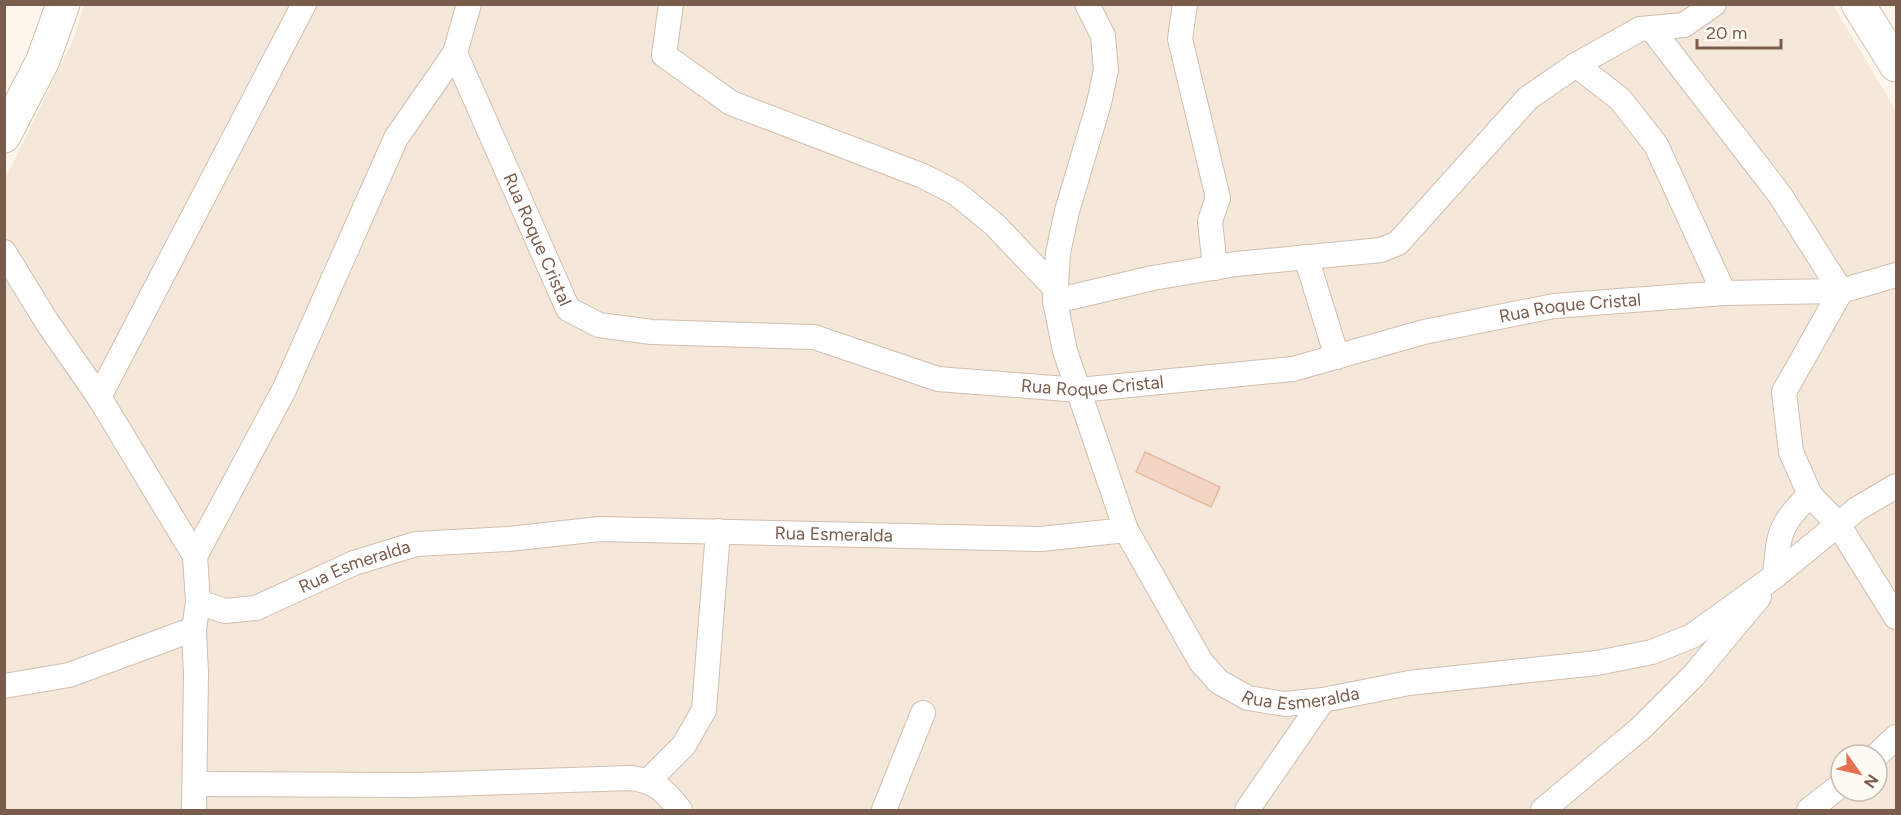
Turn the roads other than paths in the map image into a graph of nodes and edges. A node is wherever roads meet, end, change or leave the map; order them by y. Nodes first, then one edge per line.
1 (63, 4) edge
2 (304, 4) edge
3 (469, 4) edge
4 (671, 4) edge
5 (1087, 4) edge
6 (1185, 4) edge
7 (1714, 4) edge
8 (1858, 4) edge
9 (1651, 28) junction
10 (455, 53) junction
11 (1576, 65) junction
12 (1896, 66) edge
13 (4, 136) edge
14 (4, 252) edge
15 (1306, 257) junction
16 (1215, 268) junction
17 (1896, 275) edge
18 (1842, 291) junction
19 (1724, 293) junction
20 (1055, 295) junction
21 (1337, 357) junction
22 (1079, 390) junction
23 (99, 397) junction
24 (1896, 486) edge
25 (1810, 495) junction
26 (1838, 524) junction
27 (1126, 530) junction
28 (718, 531) junction
29 (195, 556) junction
30 (1774, 576) junction
31 (198, 602) junction
32 (1896, 617) edge
33 (194, 629) junction
34 (4, 686) edge
35 (1323, 700) junction
36 (923, 713) dead end
37 (649, 780) junction
38 (195, 784) junction
39 (1829, 795) edge
40 (194, 810) edge
41 (680, 810) edge
42 (884, 810) edge
43 (1247, 810) edge
44 (1543, 810) edge
45 (1809, 810) edge

1 - 13 street
2 - 23 street
3 - 10 street
4 - 20 street
5 - 20 street
6 - 16 street
7 - 9 street
8 - 12 street
9 - 11 street
9 - 18 street
10 - 22 street, Rua Roque Cristal
10 - 29 street
11 - 15 street
11 - 19 street
14 - 23 street
15 - 16 street
15 - 21 street
16 - 20 street
17 - 18 street, Rua Roque Cristal
18 - 19 street, Rua Roque Cristal
18 - 25 street
19 - 21 street, Rua Roque Cristal
20 - 22 street
21 - 22 street, Rua Roque Cristal
22 - 27 street
23 - 29 street
24 - 26 street, Rua Esmeralda
25 - 26 street
25 - 30 street
26 - 30 street, Rua Esmeralda
26 - 32 street
27 - 28 street, Rua Esmeralda
27 - 35 street, Rua Esmeralda
28 - 31 street, Rua Esmeralda
28 - 37 street
29 - 31 street
30 - 35 street, Rua Esmeralda
30 - 44 street, Rua Esmeralda
31 - 33 street
33 - 34 street
33 - 38 street
35 - 43 street
36 - 42 street
37 - 38 street
37 - 41 street
38 - 40 street
39 - 45 street

